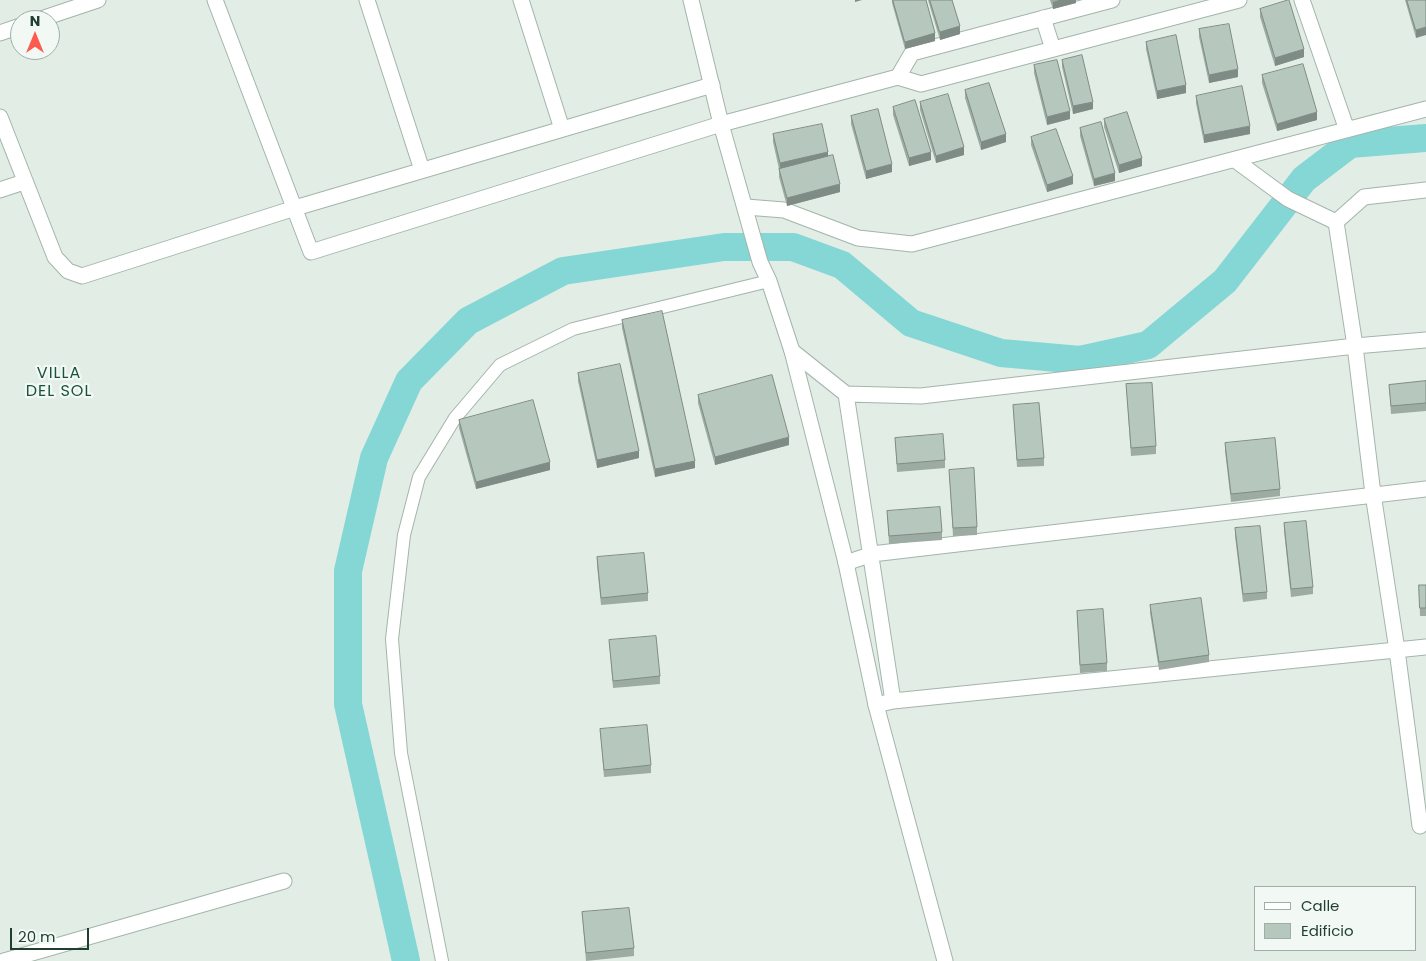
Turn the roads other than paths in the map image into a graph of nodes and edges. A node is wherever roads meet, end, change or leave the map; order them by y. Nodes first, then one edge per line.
1 (98, 0) edge
2 (215, 0) edge
3 (367, 0) edge
4 (521, 0) edge
5 (691, 0) edge
6 (1112, 0) edge
7 (1239, 0) edge
8 (1302, 0) edge
9 (60, 13) edge
10 (1043, 18) junction
11 (1053, 49) junction
12 (898, 76) junction
13 (712, 85) junction
14 (1426, 109) edge
15 (0, 117) edge
16 (721, 124) junction
17 (562, 129) junction
18 (1348, 130) junction
19 (1236, 160) junction
20 (422, 170) junction
21 (24, 182) junction
22 (0, 190) edge
23 (1426, 190) edge
24 (295, 208) junction
25 (747, 212) junction
26 (1336, 222) junction
27 (769, 282) junction
28 (1426, 340) edge
29 (1355, 346) junction
30 (792, 351) junction
31 (846, 394) junction
32 (1426, 489) edge
33 (1373, 494) junction
34 (872, 554) junction
35 (846, 562) junction
36 (1426, 647) edge
37 (1397, 650) junction
38 (893, 701) junction
39 (876, 705) junction
40 (1420, 826) dead end
41 (284, 881) dead end
42 (4, 961) edge
43 (442, 961) edge
44 (945, 961) edge

1 - 9 street
2 - 24 street
3 - 20 street
4 - 17 street
5 - 13 street
6 - 10 street
7 - 11 street
8 - 18 street
10 - 11 street
10 - 12 street
11 - 12 street
12 - 16 street
13 - 16 street
13 - 17 street
14 - 18 street
15 - 21 street
16 - 24 street
16 - 25 street
17 - 20 street
18 - 19 street
19 - 25 street
19 - 26 street
20 - 24 street
21 - 22 street
21 - 24 street
23 - 26 street
25 - 27 street
26 - 29 street
27 - 30 street
27 - 43 lane
28 - 29 street
29 - 31 street
29 - 33 street
30 - 31 street
30 - 35 street
31 - 34 street
32 - 33 street
33 - 34 street
33 - 37 street
34 - 35 street
34 - 38 street
35 - 39 street
36 - 37 street
37 - 38 street
37 - 40 street
38 - 39 street
39 - 44 street
41 - 42 street

